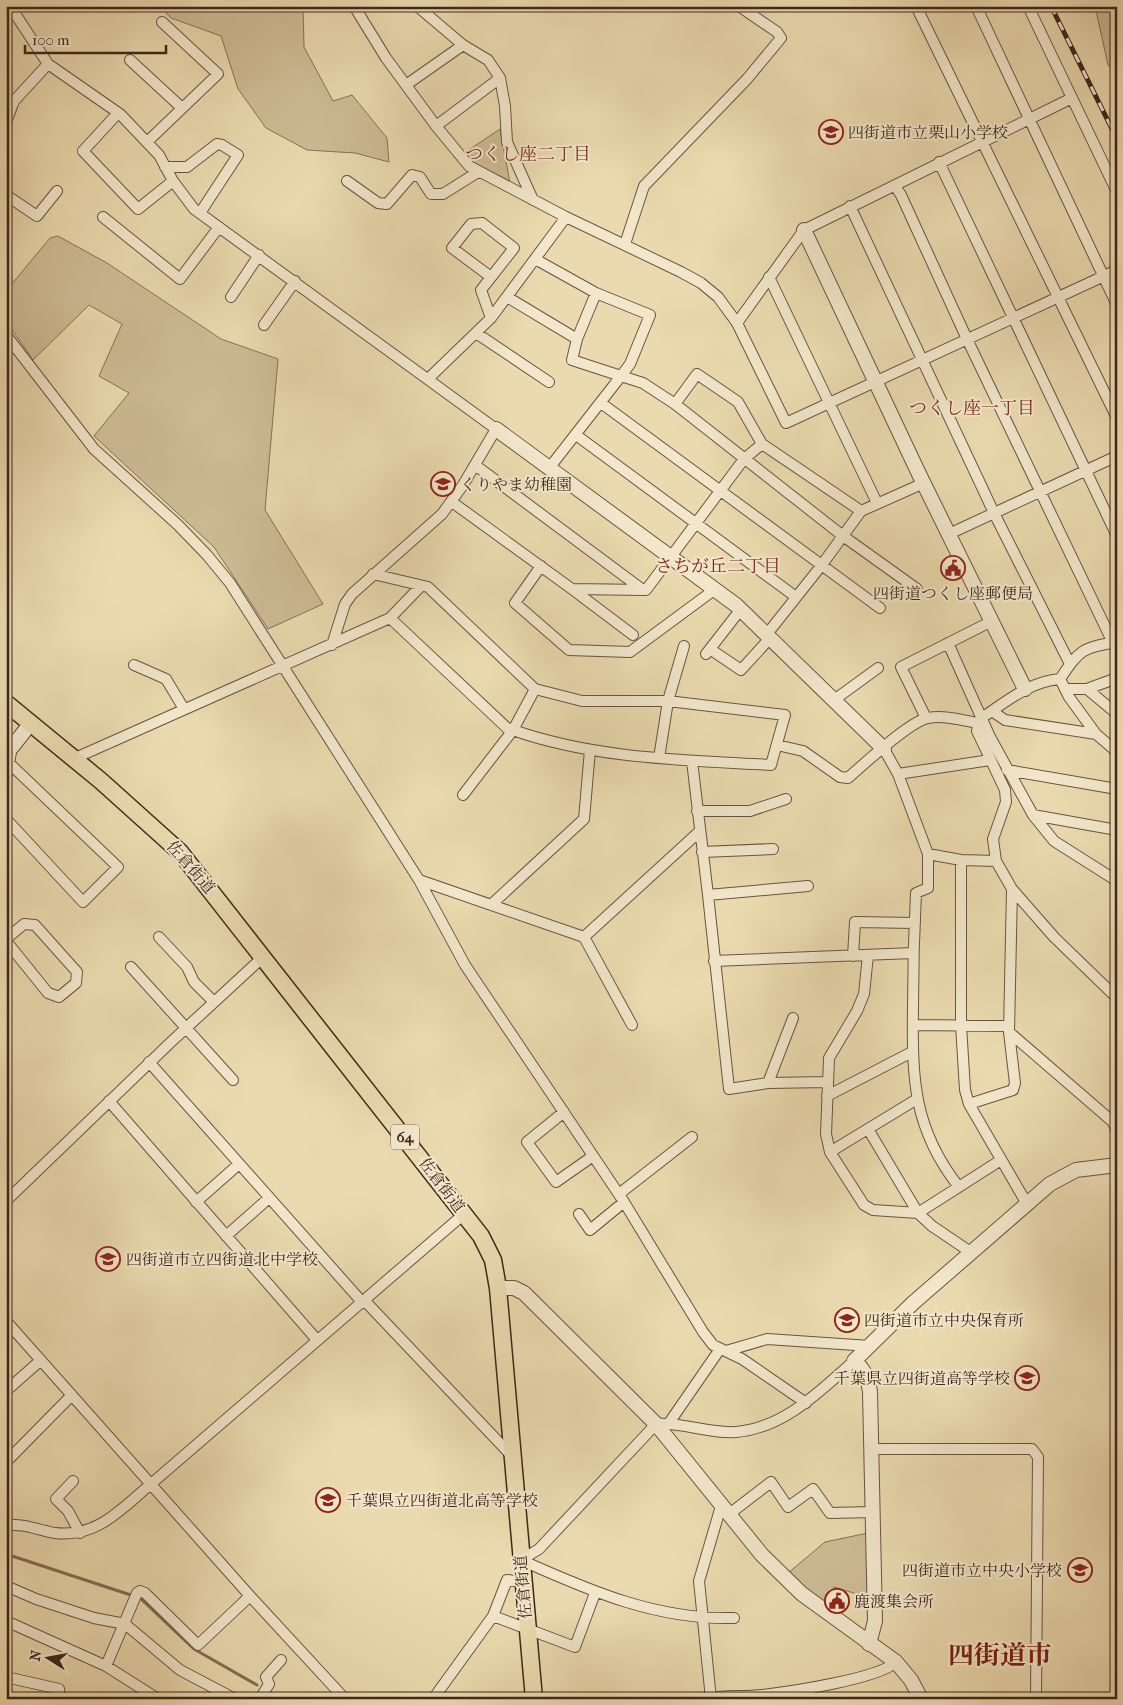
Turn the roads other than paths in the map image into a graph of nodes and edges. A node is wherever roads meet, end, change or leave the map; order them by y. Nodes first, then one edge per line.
1 (10, 6) edge
2 (354, 6) edge
3 (417, 6) edge
4 (739, 6) edge
5 (916, 6) edge
6 (976, 6) edge
7 (1028, 6) edge
8 (162, 22) dead end
9 (463, 45) junction
10 (130, 60) dead end
11 (48, 64) junction
12 (500, 78) junction
13 (406, 85) junction
14 (1072, 98) junction
15 (182, 108) junction
16 (118, 113) junction
17 (1029, 119) junction
18 (6, 122) edge
19 (436, 126) junction
20 (981, 141) junction
21 (147, 142) junction
22 (939, 162) junction
23 (165, 167) junction
24 (478, 172) junction
25 (173, 181) junction
26 (347, 181) dead end
27 (895, 186) junction
28 (57, 192) dead end
29 (1117, 192) edge
30 (6, 194) edge
31 (533, 200) junction
32 (850, 206) junction
33 (200, 213) junction
34 (103, 217) dead end
35 (566, 217) junction
36 (219, 227) junction
37 (804, 230) junction
38 (625, 244) junction
39 (259, 255) junction
40 (535, 259) junction
41 (1117, 270) edge
42 (1103, 276) junction
43 (491, 277) junction
44 (769, 277) junction
45 (295, 281) junction
46 (596, 293) junction
47 (231, 296) dead end
48 (507, 297) junction
49 (1057, 298) junction
50 (1117, 306) edge
51 (491, 318) junction
52 (1012, 319) junction
53 (737, 323) junction
54 (264, 325) dead end
55 (476, 333) junction
56 (6, 335) edge
57 (577, 339) junction
58 (967, 339) junction
59 (922, 360) junction
60 (621, 376) junction
61 (429, 378) junction
62 (877, 381) junction
63 (549, 382) dead end
64 (601, 403) junction
65 (830, 403) junction
66 (675, 404) junction
67 (1117, 418) edge
68 (496, 429) junction
69 (576, 435) junction
70 (762, 444) junction
71 (1117, 456) edge
72 (744, 459) junction
73 (475, 465) junction
74 (550, 467) junction
75 (1086, 470) junction
76 (924, 483) junction
77 (720, 491) junction
78 (1041, 491) junction
79 (452, 502) junction
80 (877, 503) junction
81 (860, 511) junction
82 (994, 513) junction
83 (696, 524) junction
84 (949, 534) junction
85 (843, 536) junction
86 (1117, 536) edge
87 (670, 557) junction
88 (541, 566) junction
89 (821, 566) junction
90 (373, 574) junction
91 (421, 586) junction
92 (572, 589) junction
93 (917, 589) dead end
94 (643, 590) junction
95 (714, 590) junction
96 (796, 597) junction
97 (880, 608) dead end
98 (740, 609) junction
99 (390, 618) junction
100 (992, 621) junction
101 (633, 636) dead end
102 (769, 636) junction
103 (1115, 643) edge
104 (948, 644) junction
105 (332, 645) junction
106 (684, 646) dead end
107 (284, 664) junction
108 (1070, 664) junction
109 (134, 665) dead end
110 (878, 668) dead end
111 (1117, 678) edge
112 (1060, 679) junction
113 (535, 689) junction
114 (1025, 689) junction
115 (1066, 689) junction
116 (1087, 689) junction
117 (834, 700) junction
118 (668, 701) junction
119 (6, 703) edge
120 (184, 709) junction
121 (992, 710) junction
122 (1115, 711) edge
123 (926, 718) junction
124 (980, 720) junction
125 (30, 723) junction
126 (513, 730) junction
127 (1096, 734) junction
128 (777, 745) junction
129 (9, 746) edge
130 (884, 749) junction
131 (590, 750) junction
132 (1117, 752) edge
133 (659, 758) junction
134 (73, 759) junction
135 (692, 760) junction
136 (990, 760) junction
137 (10, 764) junction
138 (1007, 770) junction
139 (898, 774) junction
140 (6, 779) edge
141 (1117, 789) edge
142 (463, 796) dead end
143 (786, 799) dead end
144 (697, 811) junction
145 (1033, 815) junction
146 (6, 818) edge
147 (1117, 830) edge
148 (700, 831) junction
149 (773, 849) dead end
150 (702, 852) junction
151 (928, 854) junction
152 (961, 860) junction
153 (996, 861) junction
154 (419, 880) junction
155 (1117, 880) edge
156 (808, 886) dead end
157 (1012, 889) junction
158 (708, 895) junction
159 (492, 904) junction
160 (915, 923) junction
161 (158, 936) dead end
162 (584, 937) junction
163 (6, 940) edge
164 (913, 953) junction
165 (868, 955) junction
166 (853, 956) junction
167 (263, 957) junction
168 (714, 960) junction
169 (131, 967) dead end
170 (1117, 998) edge
171 (214, 1002) junction
172 (793, 1018) dead end
173 (632, 1025) dead end
174 (912, 1025) junction
175 (961, 1025) junction
176 (186, 1028) junction
177 (1009, 1029) junction
178 (912, 1052) junction
179 (149, 1062) junction
180 (233, 1080) dead end
181 (827, 1082) junction
182 (768, 1083) junction
183 (827, 1096) junction
184 (917, 1099) junction
185 (109, 1102) junction
186 (969, 1104) junction
187 (564, 1112) junction
188 (1115, 1119) edge
189 (868, 1129) junction
190 (1117, 1132) edge
191 (692, 1138) dead end
192 (830, 1152) junction
193 (593, 1156) junction
194 (1001, 1160) junction
195 (239, 1164) junction
196 (1117, 1165) edge
197 (959, 1187) junction
198 (269, 1198) junction
199 (622, 1198) junction
200 (6, 1200) edge
201 (196, 1202) junction
202 (1027, 1204) junction
203 (918, 1213) junction
204 (464, 1214) junction
205 (579, 1214) dead end
206 (226, 1236) junction
207 (972, 1253) junction
208 (498, 1288) junction
209 (363, 1301) junction
210 (6, 1321) edge
211 (317, 1340) junction
212 (870, 1346) junction
213 (723, 1350) junction
214 (41, 1360) junction
215 (854, 1362) junction
216 (6, 1391) edge
217 (72, 1395) junction
218 (806, 1403) junction
219 (663, 1424) junction
220 (872, 1449) junction
221 (512, 1456) junction
222 (6, 1462) edge
223 (73, 1481) dead end
224 (151, 1484) junction
225 (725, 1510) junction
226 (873, 1512) junction
227 (6, 1526) edge
228 (80, 1533) junction
229 (521, 1560) junction
230 (523, 1582) junction
231 (6, 1586) edge
232 (595, 1593) junction
233 (250, 1596) junction
234 (493, 1616) junction
235 (734, 1618) dead end
236 (701, 1619) junction
237 (6, 1621) edge
238 (125, 1624) junction
239 (527, 1630) junction
240 (869, 1644) junction
241 (280, 1660) dead end
242 (896, 1662) junction
243 (106, 1666) junction
244 (6, 1677) edge
245 (709, 1698) edge
246 (60, 1699) edge
247 (158, 1699) edge
248 (235, 1699) edge
249 (260, 1699) edge
250 (345, 1699) edge
251 (433, 1699) edge
252 (534, 1699) edge
253 (921, 1699) edge
254 (1036, 1699) edge

1 - 11 street
2 - 13 street
3 - 9 street
4 - 38 street
5 - 20 street
6 - 17 street
7 - 14 street
8 - 15 street
9 - 12 street
9 - 13 street
10 - 15 street
11 - 16 street
11 - 18 street
12 - 19 street
12 - 31 street
13 - 19 street
14 - 17 street
14 - 29 street
15 - 21 street
16 - 21 street
16 - 25 street
17 - 20 street
17 - 42 street
19 - 24 street
20 - 22 street
20 - 49 street
21 - 23 street
22 - 27 street
22 - 52 street
23 - 25 street
23 - 33 street
24 - 26 street
24 - 31 street
25 - 33 street
27 - 32 street
27 - 58 street
28 - 30 street
31 - 35 street
32 - 37 street
32 - 59 street
33 - 36 street
34 - 36 street
35 - 38 street
35 - 40 street
36 - 39 street
37 - 44 street
37 - 62 street
38 - 53 street
39 - 45 street
39 - 47 street
40 - 46 street
40 - 48 street
41 - 42 street
42 - 49 street
42 - 50 street
43 - 43 street
43 - 51 street
44 - 53 street
44 - 65 street
45 - 54 street
45 - 61 street
46 - 57 street
46 - 60 street
48 - 51 street
48 - 57 street
49 - 52 street
49 - 67 street
51 - 55 street
52 - 58 street
52 - 75 street
53 - 65 street
55 - 61 street
55 - 63 street
56 - 107 street
57 - 60 street
58 - 59 street
58 - 78 street
59 - 62 street
59 - 82 street
60 - 64 street
60 - 66 street
61 - 68 street
62 - 65 street
62 - 76 street
64 - 69 street
64 - 77 street
65 - 80 street
66 - 70 street
66 - 72 street
68 - 73 street
68 - 74 street
69 - 74 street
69 - 83 street
70 - 72 street
70 - 81 street
71 - 75 street
72 - 77 street
72 - 85 street
73 - 79 street
73 - 94 street
74 - 87 street
75 - 78 street
75 - 86 street
76 - 80 street
76 - 84 street
77 - 83 street
77 - 89 street
78 - 82 street
78 - 103 street
79 - 88 street
79 - 90 street
80 - 81 street
81 - 85 street
82 - 84 street
82 - 108 street
83 - 87 street
83 - 96 street
84 - 100 street
85 - 89 street
85 - 93 street
87 - 94 street
87 - 95 street
88 - 92 street
88 - 95 street
89 - 96 street
89 - 97 street
90 - 91 street
90 - 105 street
91 - 99 street
91 - 113 street
92 - 94 street
92 - 101 street
95 - 98 street
96 - 102 street
98 - 102 street
98 - 102 street
99 - 105 street
99 - 126 street
100 - 104 street
100 - 114 street
102 - 117 street
103 - 108 street
104 - 123 street
104 - 124 street
105 - 107 street
106 - 118 street
107 - 120 street
107 - 154 street
108 - 112 street
109 - 120 street
110 - 117 street
111 - 116 street
112 - 114 street
112 - 115 street
113 - 118 street
113 - 126 street
114 - 121 street
115 - 116 street
115 - 127 street
116 - 122 street
117 - 130 street
118 - 128 street
118 - 133 street
119 - 125 main road, 佐倉街道 / 64
120 - 134 street
121 - 124 street
121 - 127 street
123 - 124 street
123 - 130 street
124 - 136 street
124 - 138 street
125 - 129 street
125 - 134 main road, 佐倉街道 / 64
126 - 131 street
126 - 142 street
127 - 132 street
128 - 130 street
128 - 135 street
129 - 137 street
130 - 139 street
131 - 133 street
131 - 159 street
133 - 135 street
134 - 167 main road, 佐倉街道 / 64
135 - 144 street
136 - 139 street
136 - 153 street
137 - 140 street
137 - 146 street
138 - 141 street
138 - 145 street
139 - 151 street
143 - 144 street
144 - 148 street
145 - 147 street
145 - 155 street
148 - 150 street
148 - 162 street
149 - 150 street
150 - 158 street
151 - 152 street
151 - 160 street
152 - 153 street
152 - 175 street
153 - 157 street
154 - 159 street
154 - 187 street
156 - 158 street
157 - 170 street
157 - 177 street
158 - 168 street
159 - 162 street
160 - 164 street
160 - 166 street
161 - 171 street
162 - 173 street
163 - 163 street
164 - 165 street
164 - 174 street
165 - 166 street
165 - 181 street
166 - 168 street
167 - 171 street
167 - 204 main road, 佐倉街道 / 64
168 - 182 street
169 - 176 street
171 - 176 street
172 - 182 street
174 - 175 street
174 - 178 street
175 - 177 street
175 - 186 street
176 - 179 street
176 - 180 street
177 - 186 street
177 - 188 street
178 - 183 street
178 - 184 street
179 - 185 street
179 - 195 street
181 - 182 street
181 - 183 street
183 - 192 street
184 - 189 street
184 - 197 street
185 - 200 street
185 - 201 street
186 - 194 street
187 - 193 street
187 - 193 street
188 - 190 street
189 - 192 street
189 - 203 street
191 - 199 street
192 - 203 street
193 - 199 street
194 - 197 street
194 - 202 street
195 - 198 street
195 - 201 street
196 - 202 street
197 - 203 street
198 - 206 street
198 - 209 street
199 - 205 street
199 - 213 street
201 - 206 street
202 - 207 street
203 - 207 street
204 - 208 main road, 佐倉街道 / 64
204 - 209 street
206 - 211 street
207 - 212 street
208 - 219 street
208 - 221 main road, 佐倉街道 / 64
209 - 211 street
209 - 221 street
210 - 214 street
211 - 224 street
212 - 213 street
212 - 215 street
213 - 218 street
213 - 219 street
214 - 216 street
214 - 217 street
215 - 218 street
215 - 220 street
217 - 222 street
217 - 224 street
218 - 219 street
219 - 225 street
219 - 229 street
220 - 226 street
220 - 254 street
221 - 229 main road, 佐倉街道 / 64
223 - 228 street
224 - 228 street
224 - 233 street
225 - 226 street
225 - 236 street
225 - 240 street
226 - 240 street
227 - 228 street
229 - 230 main road, 佐倉街道 / 64
229 - 232 street
230 - 234 street
230 - 239 main road, 佐倉街道 / 64
231 - 238 street
232 - 236 street
232 - 239 street
233 - 238 street
233 - 250 street
234 - 239 street
234 - 251 street
235 - 236 street
236 - 245 street
237 - 243 street
238 - 243 street
238 - 248 street
239 - 252 main road, 佐倉街道 / 64
240 - 242 street
241 - 249 street
242 - 245 street
242 - 253 street
243 - 247 street
244 - 246 street

